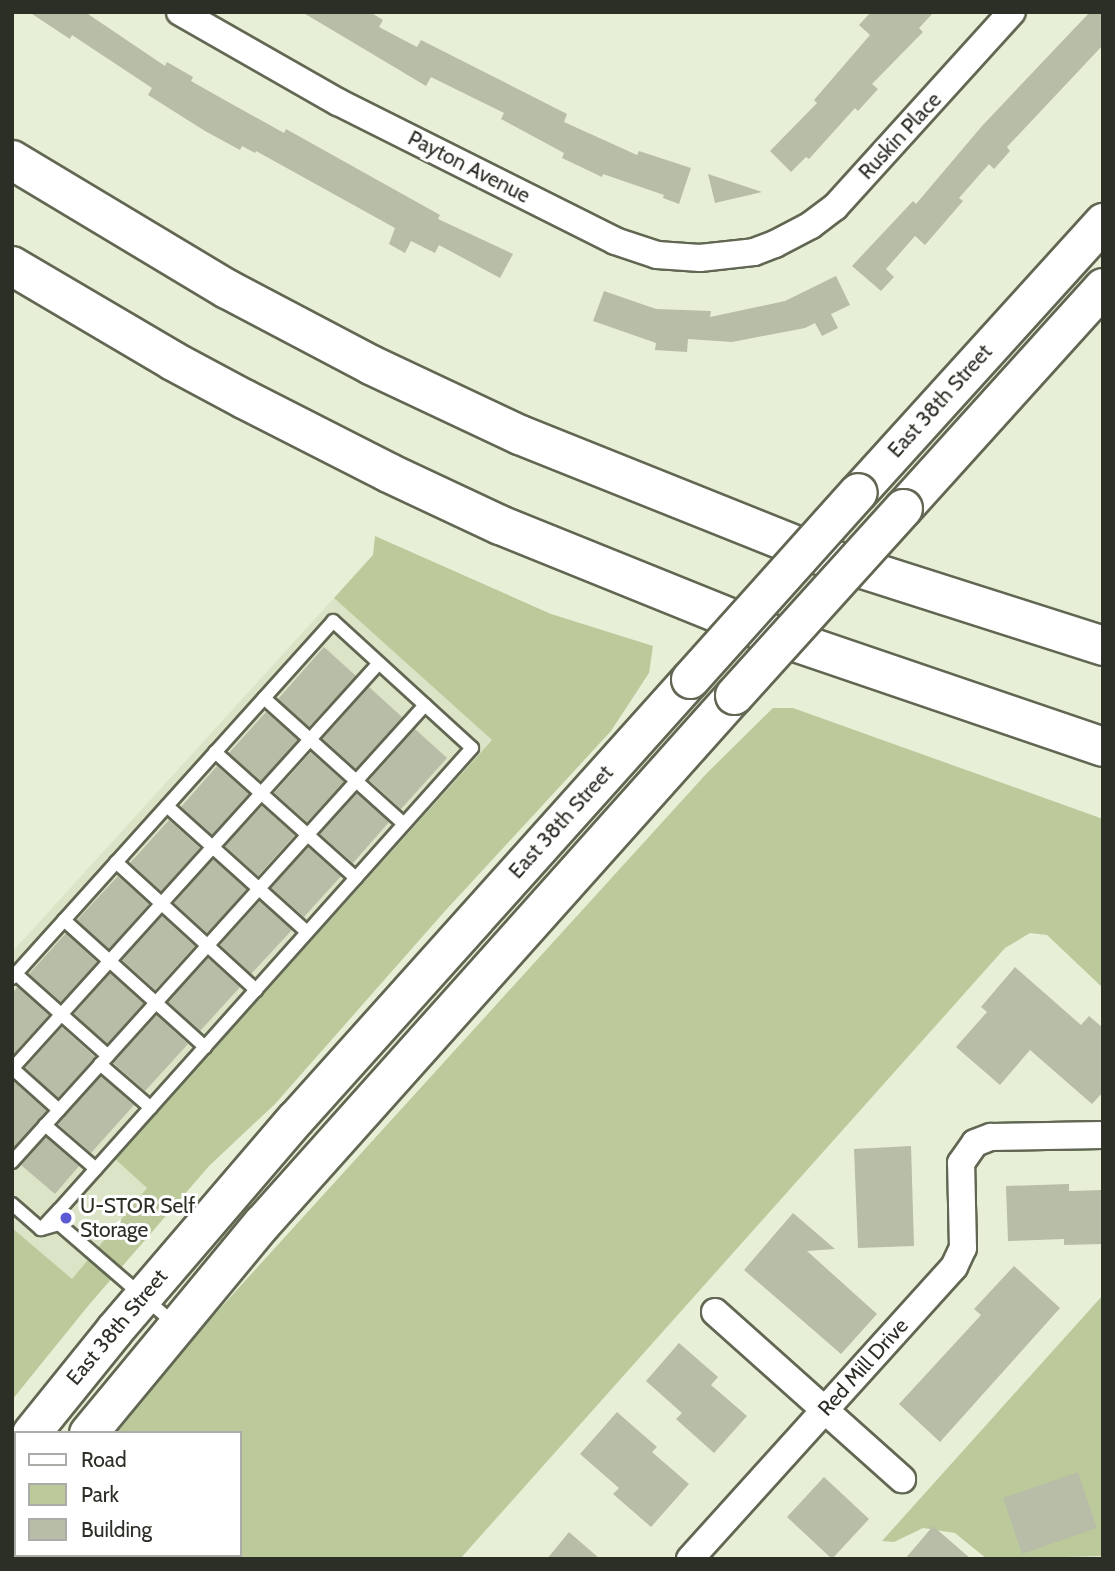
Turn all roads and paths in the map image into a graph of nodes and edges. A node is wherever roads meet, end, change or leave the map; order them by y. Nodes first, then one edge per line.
1 (180, 12) edge
2 (1012, 12) edge
3 (12, 160) edge
4 (1103, 222) edge
5 (775, 244) joint
6 (12, 266) edge
7 (1103, 287) edge
8 (1103, 646) edge
9 (379, 663) junction
10 (264, 698) junction
11 (425, 705) junction
12 (310, 740) junction
13 (1103, 747) edge
14 (215, 752) junction
15 (356, 781) junction
16 (261, 793) junction
17 (167, 806) junction
18 (404, 824) junction
19 (307, 835) junction
20 (213, 847) junction
21 (116, 863) junction
22 (355, 878) junction
23 (259, 888) junction
24 (162, 904) junction
25 (64, 920) junction
26 (307, 932) junction
27 (207, 946) junction
28 (110, 961) junction
29 (14, 976) edge
30 (256, 990) junction
31 (156, 1003) junction
32 (61, 1015) junction
33 (205, 1047) junction
34 (104, 1060) junction
35 (12, 1068) edge
36 (151, 1108) junction
37 (59, 1110) junction
38 (46, 1125) junction
39 (1103, 1135) edge
40 (12, 1162) edge
41 (96, 1169) junction
42 (12, 1204) edge
43 (59, 1210) junction
44 (59, 1224) junction
45 (41, 1230) junction
46 (142, 1297) junction
47 (715, 1312) dead end
48 (175, 1324) junction
49 (824, 1409) junction
50 (33, 1431) edge
51 (90, 1431) edge
52 (902, 1479) dead end
53 (690, 1559) edge

1 - 5 street, Payton Avenue
2 - 5 street, Ruskin Place
3 - 8 highway
4 - 46 main road, East 38th Street, bridge
6 - 13 highway
7 - 48 main road, East 38th Street, bridge
9 - 10 lane
9 - 11 lane
9 - 12 lane
10 - 12 lane
10 - 14 lane
11 - 15 lane
11 - 18 lane
12 - 15 lane
12 - 16 lane
14 - 16 lane
14 - 17 lane
15 - 18 lane
15 - 19 lane
16 - 19 lane
16 - 20 lane
17 - 20 lane
17 - 21 lane
18 - 22 lane
19 - 22 lane
19 - 23 lane
20 - 23 lane
20 - 24 lane
21 - 24 lane
21 - 25 lane
22 - 26 lane
23 - 26 lane
23 - 27 lane
24 - 27 lane
24 - 28 lane
25 - 28 lane
25 - 29 lane
26 - 30 lane
27 - 30 lane
27 - 31 lane
28 - 31 lane
28 - 32 lane
29 - 32 lane
30 - 33 lane
31 - 33 lane
31 - 34 lane
32 - 34 lane
32 - 35 lane
33 - 36 lane
34 - 36 lane
34 - 37 lane
35 - 37 lane
36 - 41 lane
37 - 38 lane
38 - 40 lane
38 - 41 lane
39 - 49 street, Red Mill Drive
41 - 43 lane
42 - 45 lane
43 - 44 lane
43 - 45 lane
44 - 45 lane
44 - 46 lane
46 - 48 lane
46 - 50 main road, East 38th Street
47 - 49 street
48 - 51 main road, East 38th Street
49 - 52 street
49 - 53 street, Red Mill Drive

